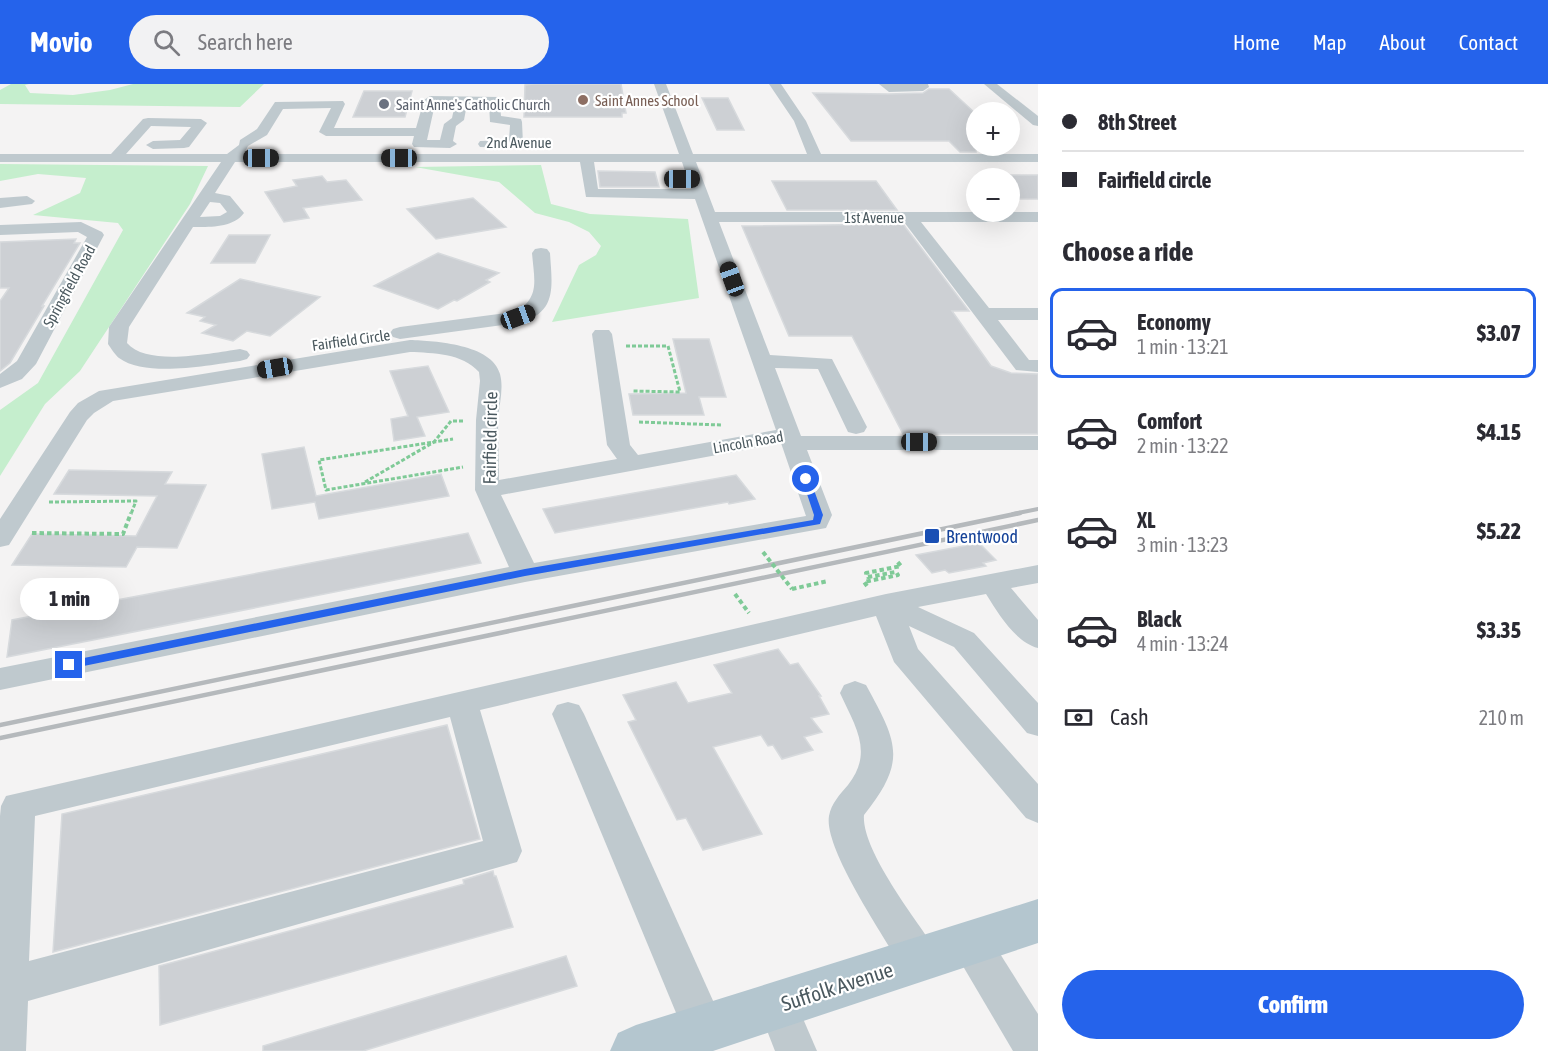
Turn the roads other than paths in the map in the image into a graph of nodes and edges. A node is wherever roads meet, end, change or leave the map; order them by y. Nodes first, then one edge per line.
1 (434, 84) edge
2 (660, 84) edge
3 (775, 84) edge
4 (885, 84) edge
5 (990, 84) edge
6 (925, 89) edge
7 (430, 100) junction
8 (462, 100) junction
9 (1038, 122) edge
10 (421, 138) junction
11 (245, 143) junction
12 (268, 143) dead end
13 (314, 143) dead end
14 (127, 145) junction
15 (455, 147) junction
16 (815, 157) junction
17 (0, 158) edge
18 (115, 158) junction
19 (231, 158) junction
20 (586, 158) junction
21 (688, 158) junction
22 (1038, 158) edge
23 (698, 186) junction
24 (207, 197) junction
25 (27, 201) dead end
26 (0, 203) edge
27 (710, 217) junction
28 (909, 217) junction
29 (1038, 217) edge
30 (190, 222) junction
31 (0, 230) edge
32 (541, 253) dead end
33 (983, 314) junction
34 (1038, 314) edge
35 (603, 340) road end
36 (762, 361) junction
37 (1038, 366) edge
38 (0, 382) edge
39 (856, 427) dead end
40 (792, 438) junction
41 (1038, 443) edge
42 (632, 463) junction
43 (487, 490) junction
44 (11, 536) edge
45 (525, 573) junction
46 (1038, 574) edge
47 (993, 583) junction
48 (877, 595) junction
49 (1038, 638) edge
50 (0, 679) edge
51 (855, 693) dead end
52 (462, 703) junction
53 (568, 714) dead end
54 (1038, 724) edge
55 (9, 808) edge
56 (1038, 808) edge
57 (1038, 921) edge
58 (971, 943) junction
59 (920, 960) junction
60 (4, 988) edge
61 (777, 1005) junction
62 (704, 1029) junction
63 (5, 1051) edge
64 (636, 1051) edge
65 (796, 1051) edge
66 (1037, 1051) edge

1 - 7 street
2 - 21 street, Lincoln Road
3 - 16 street
4 - 6 street
5 - 9 street
7 - 8 street
7 - 10 street
8 - 15 street
8 - 15 street
10 - 11 street, Fairfield Circle
10 - 13 street
10 - 15 street
11 - 12 street
11 - 19 street, Fairfield Circle
14 - 14 street
14 - 18 street
15 - 19 street, 2nd Avenue
15 - 20 street, 2nd Avenue
16 - 21 street, 2nd Avenue
16 - 22 street, 2nd Avenue
17 - 18 street, 2nd Avenue
18 - 19 street, 2nd Avenue
19 - 24 street, Fairfield Circle
20 - 21 street, 2nd Avenue
20 - 23 street
21 - 23 street, Lincoln Road
23 - 27 street, Lincoln Road
24 - 30 street, Fairfield Circle
24 - 30 street
25 - 26 street
27 - 28 street, 1st Avenue
27 - 36 street, Lincoln Road
28 - 29 street, 1st Avenue
28 - 33 street
30 - 32 street, Fairfield Circle
31 - 38 street, Springfield Road
33 - 34 street
33 - 37 street
35 - 42 street
36 - 39 street
36 - 40 street, Lincoln Road
40 - 41 street
40 - 42 street, Lincoln Road
40 - 45 street
42 - 43 street, Lincoln Road
43 - 44 street, Fairfield circle
43 - 45 street, Fairfield circle
45 - 50 street
46 - 47 street
47 - 48 street
47 - 49 street
48 - 52 street
48 - 54 street
48 - 56 street
51 - 59 street
52 - 55 street
52 - 60 street
53 - 62 street
55 - 60 street
57 - 58 main road, Suffolk Avenue
58 - 59 main road, Suffolk Avenue
58 - 66 street
59 - 61 main road, Suffolk Avenue
60 - 63 street
61 - 62 main road, Suffolk Avenue
61 - 65 street
62 - 64 main road, Suffolk Avenue

